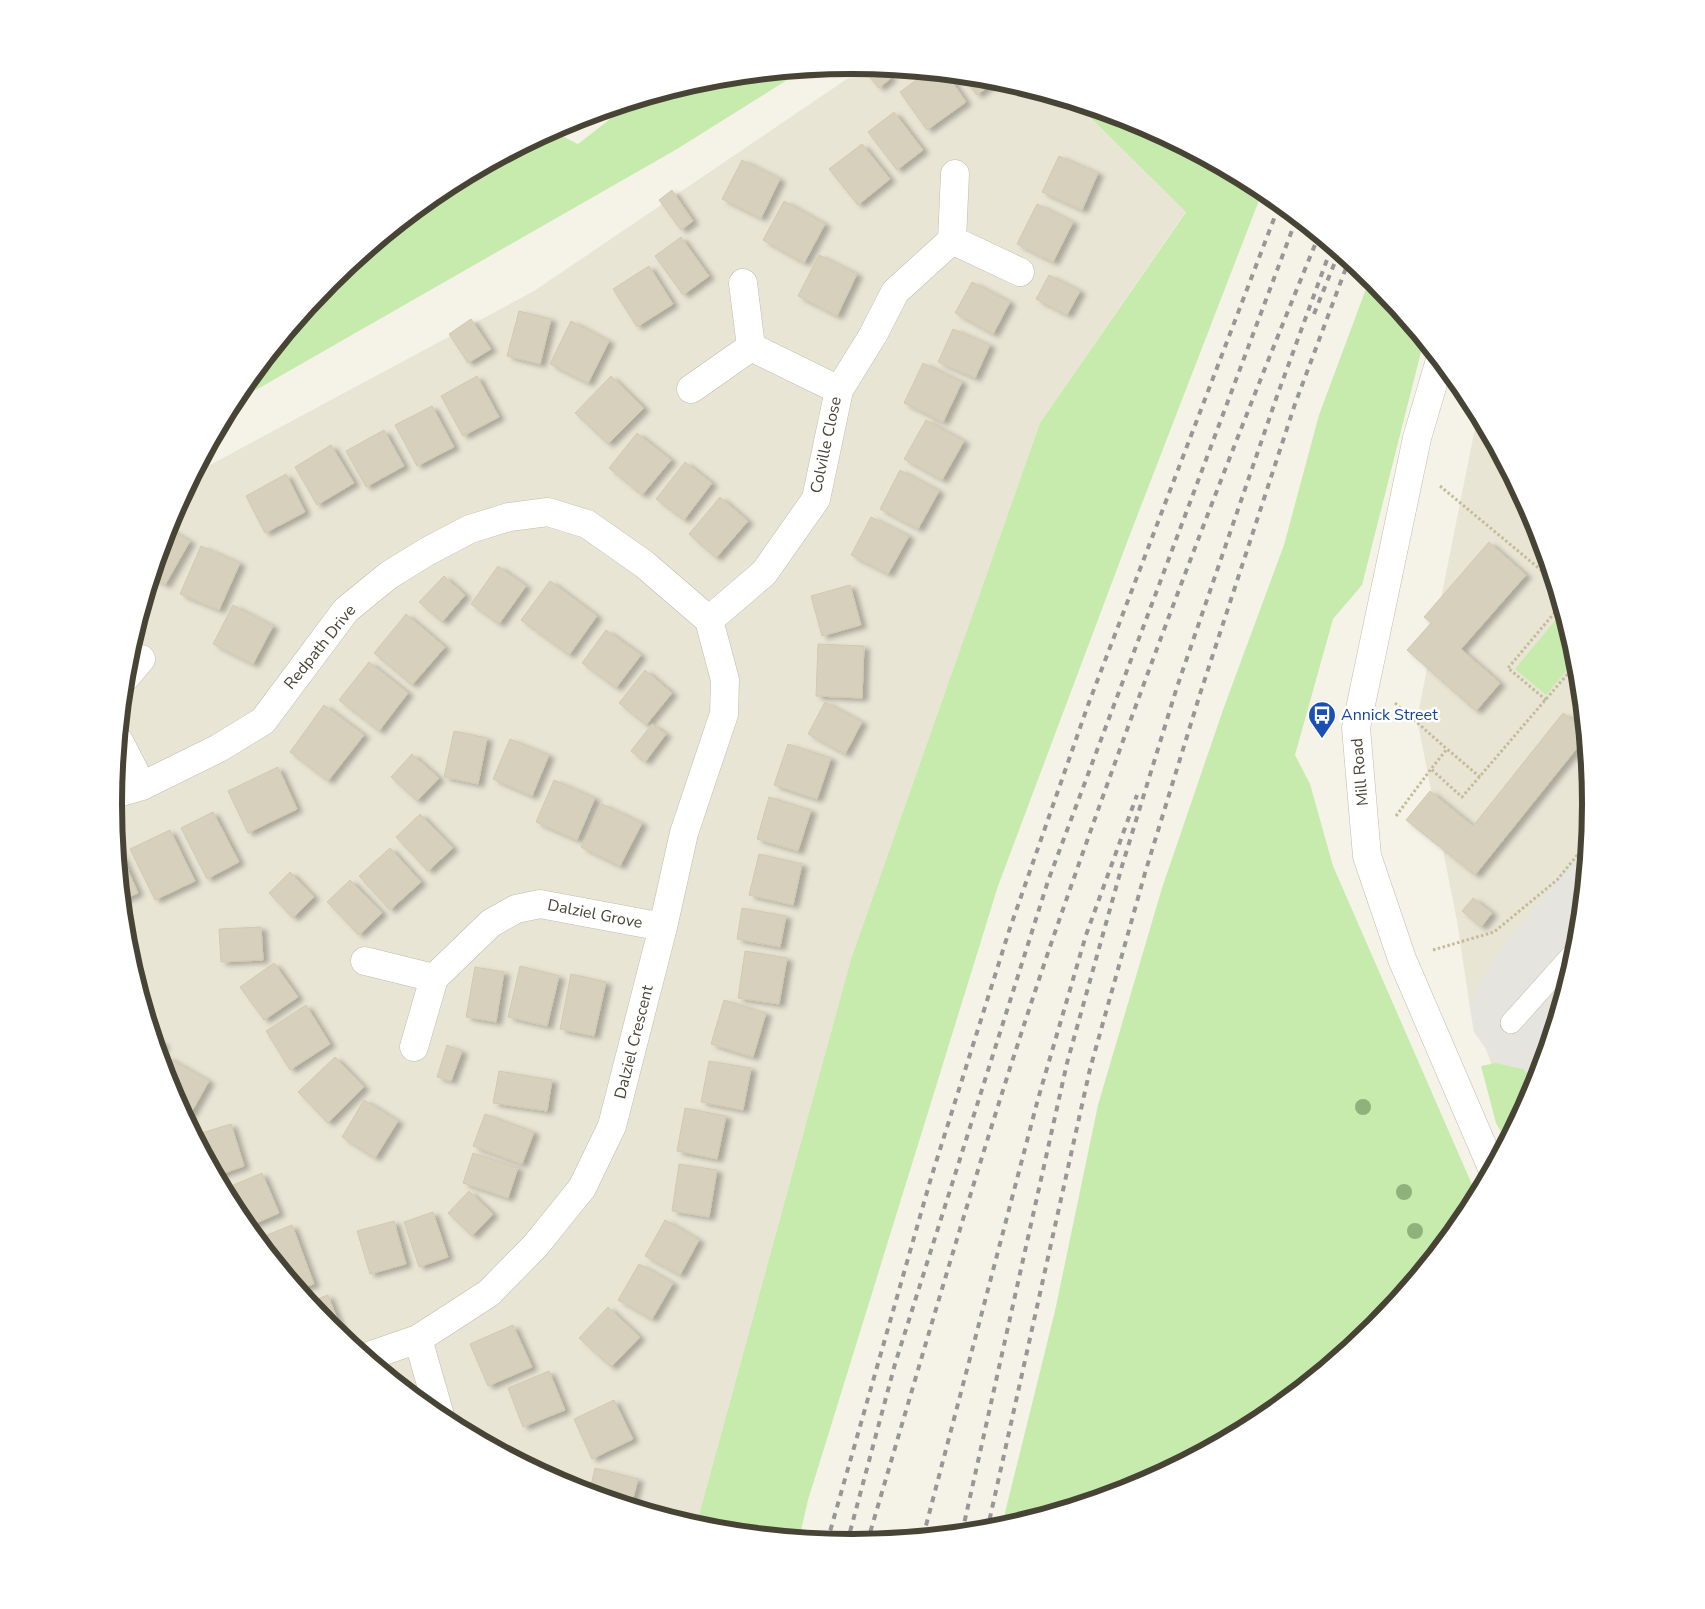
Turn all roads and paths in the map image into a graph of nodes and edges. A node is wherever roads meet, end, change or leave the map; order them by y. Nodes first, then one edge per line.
1 (955, 174) dead end
2 (952, 240) junction
3 (1020, 272) dead end
4 (743, 283) dead end
5 (751, 347) junction
6 (1438, 368) edge
7 (691, 389) dead end
8 (839, 390) junction
9 (1412, 462) junction
10 (1545, 573) edge
11 (1557, 610) edge
12 (709, 620) junction
13 (1571, 672) edge
14 (1367, 678) junction
15 (1546, 700) junction
16 (1447, 748) junction
17 (124, 750) edge
18 (1432, 769) junction
19 (1480, 777) junction
20 (142, 786) junction
21 (122, 792) edge
22 (1582, 849) edge
23 (1367, 856) junction
24 (663, 927) junction
25 (1402, 959) junction
26 (365, 961) dead end
27 (1565, 962) edge
28 (434, 978) junction
29 (1512, 1023) dead end
30 (414, 1047) dead end
31 (1489, 1162) edge
32 (418, 1339) junction
33 (372, 1355) edge
34 (437, 1405) edge

1 - 2 street
2 - 3 street
2 - 8 street, Colville Close
4 - 5 street
5 - 7 street
5 - 8 street
6 - 9 street, Mill Road
8 - 12 street, Colville Close
9 - 10 path
9 - 14 street, Mill Road
11 - 15 path
12 - 20 street, Redpath Drive
12 - 24 street, Dalziel Crescent
13 - 15 path
14 - 16 path
14 - 23 street, Mill Road
15 - 19 path
16 - 18 path
16 - 19 path
17 - 20 street
18 - 19 path
18 - 23 path
20 - 21 street, Redpath Drive
22 - 25 path
23 - 25 street, Mill Road
24 - 28 street, Dalziel Grove
24 - 32 street, Dalziel Crescent
25 - 31 street, Mill Road
26 - 28 street
27 - 29 lane
28 - 30 street, Dalziel Grove
32 - 33 street, Dalziel Crescent
32 - 34 street

